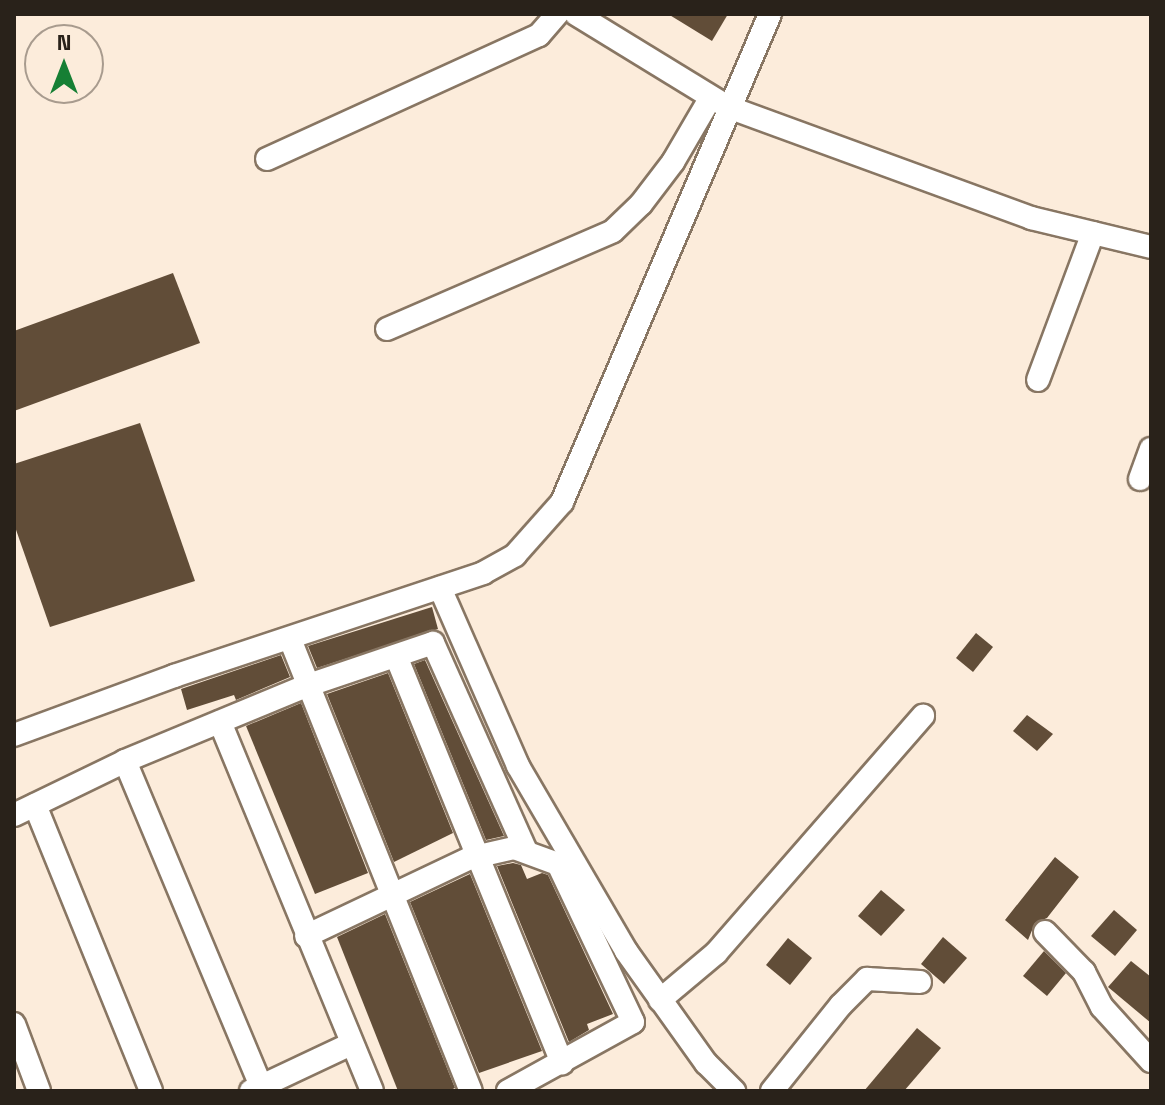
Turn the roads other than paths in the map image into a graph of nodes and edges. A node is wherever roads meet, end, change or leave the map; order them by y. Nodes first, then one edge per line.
1 (557, 14) edge
2 (576, 14) edge
3 (770, 14) edge
4 (720, 102) junction
5 (267, 159) dead end
6 (1093, 233) junction
7 (1151, 247) edge
8 (387, 329) dead end
9 (1038, 380) dead end
10 (1151, 449) edge
11 (1140, 479) dead end
12 (440, 588) junction
13 (290, 639) junction
14 (396, 656) junction
15 (306, 686) junction
16 (923, 716) dead end
17 (220, 722) junction
18 (14, 735) edge
19 (125, 761) junction
20 (35, 805) junction
21 (14, 815) edge
22 (526, 851) junction
23 (479, 856) junction
24 (389, 893) junction
25 (1045, 932) dead end
26 (306, 936) junction
27 (920, 982) dead end
28 (660, 1000) junction
29 (14, 1024) edge
30 (351, 1044) junction
31 (1151, 1061) edge
32 (562, 1063) junction
33 (258, 1089) edge
34 (39, 1091) edge
35 (151, 1091) edge
36 (372, 1091) edge
37 (471, 1091) edge
38 (508, 1091) edge
39 (734, 1091) edge
40 (772, 1091) edge

1 - 5 street
2 - 4 street
3 - 4 street
4 - 6 street
4 - 8 street
4 - 12 street
6 - 7 street
6 - 9 street
10 - 11 street
12 - 13 street
12 - 28 street
13 - 15 street
13 - 18 street
14 - 15 street
14 - 22 street
14 - 23 street
15 - 17 street
15 - 24 street
16 - 28 street
17 - 19 street
17 - 26 street
19 - 20 street
19 - 33 street
20 - 21 street
20 - 35 street
22 - 23 street
22 - 32 street
23 - 24 street
23 - 32 street
24 - 26 street
24 - 37 street
25 - 31 street
26 - 30 street
27 - 40 street
28 - 39 street
29 - 34 street
30 - 33 street
30 - 36 street
32 - 38 street

